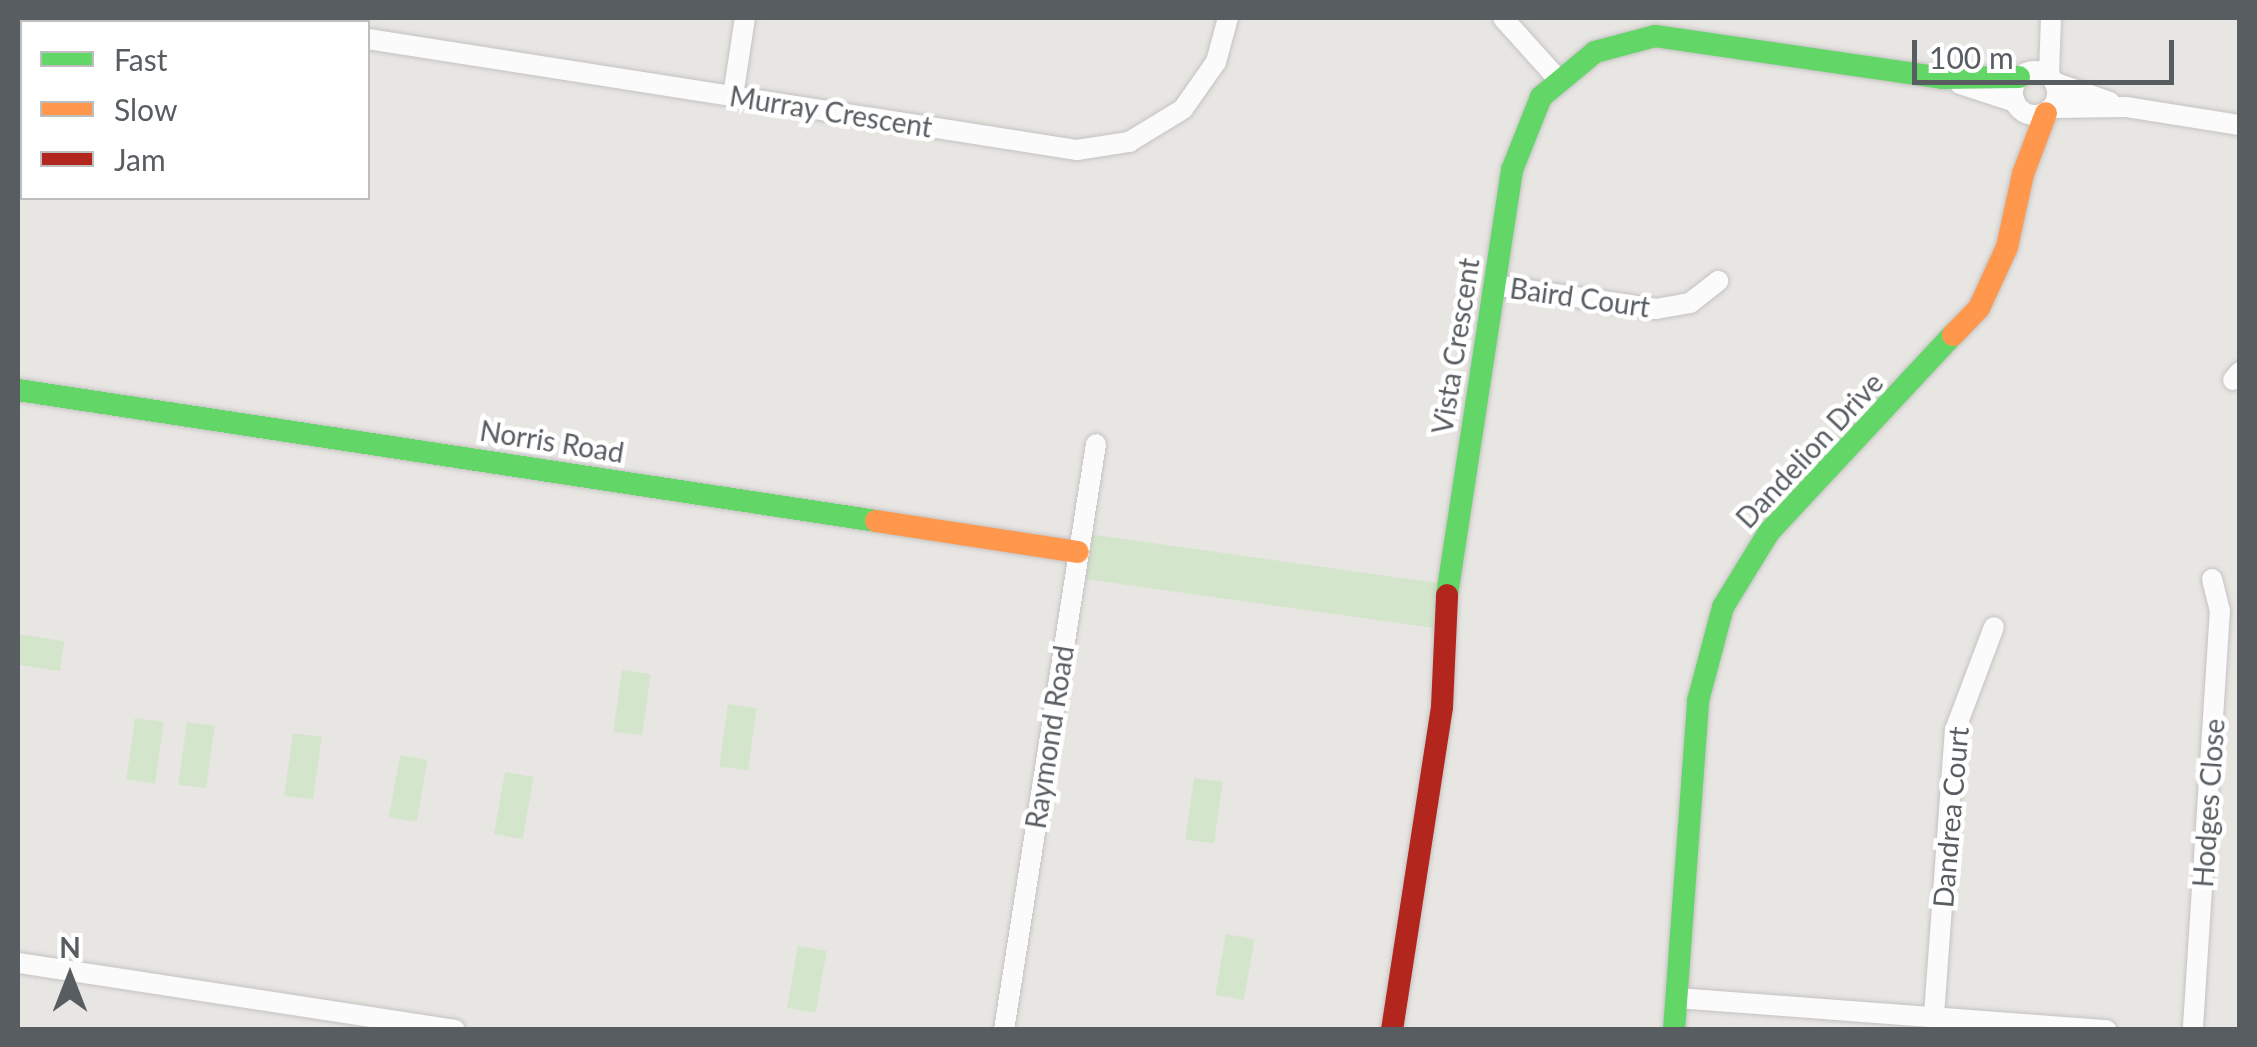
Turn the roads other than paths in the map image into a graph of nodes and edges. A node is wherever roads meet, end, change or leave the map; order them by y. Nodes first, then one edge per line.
1 (746, 18) edge
2 (1228, 18) edge
3 (1502, 18) edge
4 (2048, 18) edge
5 (370, 39) edge
6 (2038, 77) junction
7 (1557, 78) junction
8 (1942, 78) junction
9 (733, 96) junction
10 (2126, 107) junction
11 (2034, 108) junction
12 (2240, 125) edge
13 (1718, 281) dead end
14 (1494, 285) junction
15 (18, 390) edge
16 (1096, 444) dead end
17 (1078, 552) junction
18 (2212, 579) dead end
19 (1994, 626) dead end
20 (18, 962) edge
21 (1677, 998) junction
22 (1934, 1015) junction
23 (2192, 1029) edge
24 (455, 1030) edge
25 (1004, 1030) edge
26 (1392, 1030) edge
27 (1674, 1030) edge
28 (2107, 1030) edge

1 - 9 street
2 - 9 street, Murray Crescent
3 - 7 street
4 - 6 street
5 - 9 street, Murray Crescent
6 - 8 street, Vista Crescent
6 - 10 street
6 - 11 street
6 - 11 street
7 - 8 street, Vista Crescent
7 - 14 street, Vista Crescent
8 - 11 street, Vista Crescent
10 - 11 street, Vista Crescent
10 - 12 street
11 - 21 street, Dandelion Drive
13 - 14 street, Baird Court
14 - 26 street, Vista Crescent
15 - 17 street, Norris Road
16 - 17 street, Raymond Road
17 - 25 street, Raymond Road
18 - 23 street, Hodges Close
19 - 22 street, Dandrea Court
20 - 24 street
21 - 22 street
21 - 27 street, Dandelion Drive
22 - 28 street

